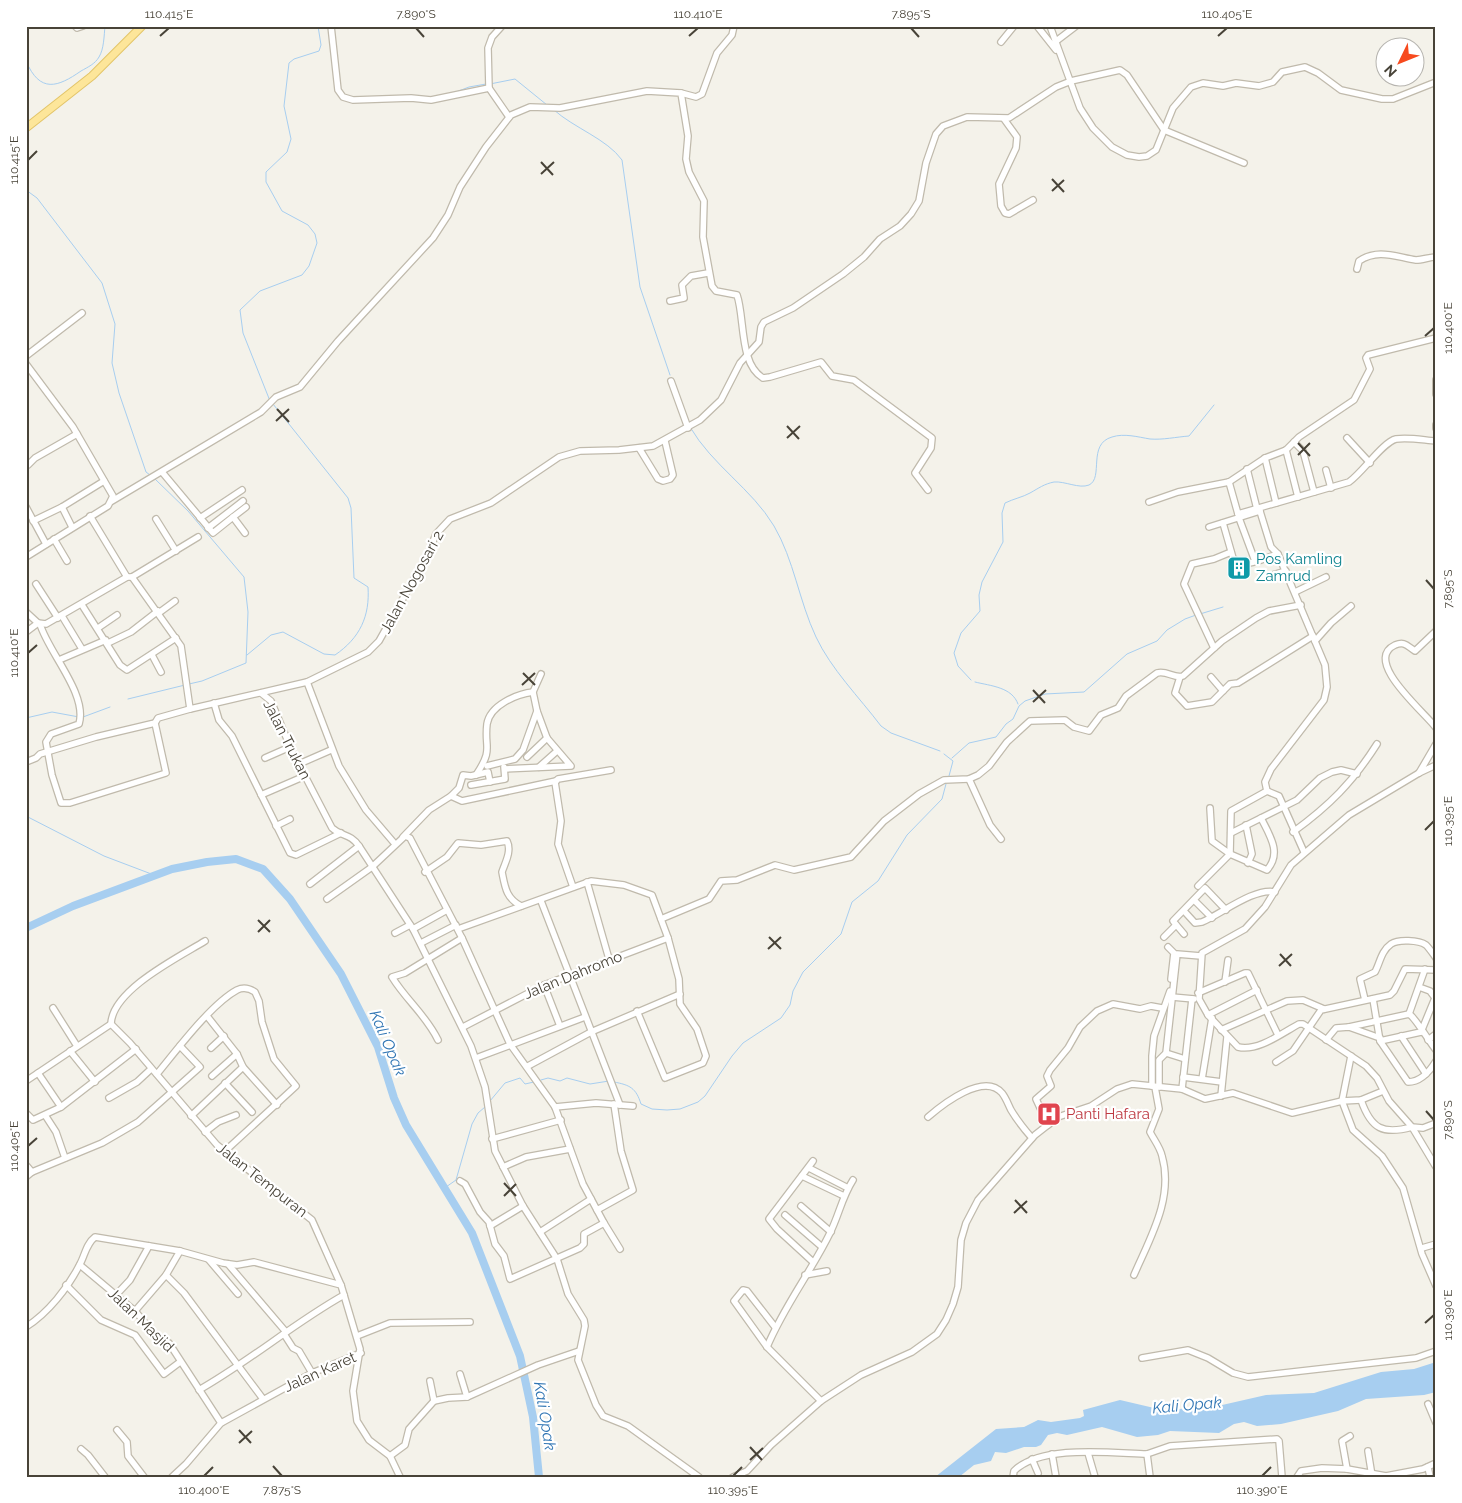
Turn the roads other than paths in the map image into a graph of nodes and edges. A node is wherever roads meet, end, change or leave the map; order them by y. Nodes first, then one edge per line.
1 (75, 26) edge
2 (83, 26) edge
3 (142, 26) edge
4 (331, 26) edge
5 (502, 26) edge
6 (734, 26) edge
7 (1014, 26) edge
8 (1037, 26) edge
9 (1050, 26) edge
10 (1076, 26) edge
11 (1001, 42) dead end
12 (1055, 42) junction
13 (1061, 56) junction
14 (1072, 81) junction
15 (1436, 82) edge
16 (489, 88) junction
17 (681, 93) junction
18 (509, 117) junction
19 (1004, 119) junction
20 (26, 128) edge
21 (1164, 130) junction
22 (1244, 163) dead end
23 (1033, 200) dead end
24 (1436, 257) edge
25 (1357, 270) dead end
26 (708, 273) junction
27 (670, 301) dead end
28 (82, 313) dead end
29 (1436, 338) edge
30 (747, 354) junction
31 (26, 356) edge
32 (26, 364) edge
33 (29, 375) edge
34 (1436, 380) edge
35 (670, 381) dead end
36 (1436, 394) edge
37 (688, 428) junction
38 (77, 434) junction
39 (1347, 438) dead end
40 (665, 441) junction
41 (1436, 441) edge
42 (1294, 442) junction
43 (639, 448) junction
44 (1286, 450) junction
45 (1265, 458) junction
46 (1370, 463) junction
47 (28, 465) dead end
48 (1247, 469) junction
49 (1326, 470) dead end
50 (161, 473) junction
51 (104, 481) junction
52 (1230, 482) junction
53 (1331, 488) junction
54 (242, 490) dead end
55 (928, 490) dead end
56 (1314, 492) junction
57 (1298, 497) junction
58 (112, 501) junction
59 (1149, 502) dead end
60 (1276, 503) junction
61 (26, 507) edge
62 (62, 507) junction
63 (1260, 509) junction
64 (90, 516) junction
65 (1239, 516) junction
66 (233, 517) junction
67 (200, 518) junction
68 (156, 519) dead end
69 (33, 521) junction
70 (1223, 522) junction
71 (72, 527) junction
72 (1209, 527) dead end
73 (208, 528) junction
74 (246, 534) dead end
75 (198, 537) dead end
76 (54, 539) junction
77 (46, 544) junction
78 (176, 551) junction
79 (1231, 552) junction
80 (1278, 554) junction
81 (26, 557) edge
82 (67, 561) dead end
83 (1255, 561) junction
84 (1286, 571) junction
85 (130, 577) junction
86 (1265, 578) dead end
87 (1326, 578) dead end
88 (36, 584) dead end
89 (1295, 592) junction
90 (174, 601) dead end
91 (82, 605) junction
92 (1301, 606) junction
93 (1351, 606) dead end
94 (26, 612) edge
95 (159, 612) junction
96 (118, 615) dead end
97 (60, 617) junction
98 (39, 624) junction
99 (98, 628) junction
100 (1436, 631) edge
101 (26, 632) edge
102 (176, 638) junction
103 (1314, 639) junction
104 (107, 641) junction
105 (1214, 648) junction
106 (82, 650) junction
107 (152, 655) junction
108 (59, 660) junction
109 (161, 672) dead end
110 (541, 674) dead end
111 (1211, 677) dead end
112 (1180, 678) junction
113 (307, 682) junction
114 (1223, 691) junction
115 (259, 692) junction
116 (533, 692) junction
117 (214, 703) junction
118 (190, 709) junction
119 (536, 710) junction
120 (155, 723) junction
121 (1436, 728) edge
122 (548, 738) junction
123 (1377, 744) dead end
124 (1436, 744) edge
125 (290, 747) junction
126 (331, 750) junction
127 (523, 750) junction
128 (556, 751) junction
129 (47, 752) junction
130 (527, 757) junction
131 (265, 758) dead end
132 (26, 762) edge
133 (299, 764) junction
134 (1436, 765) edge
135 (487, 766) junction
136 (504, 766) junction
137 (540, 766) junction
138 (611, 770) dead end
139 (1419, 772) junction
140 (1357, 774) junction
141 (474, 775) junction
142 (305, 776) junction
143 (968, 780) junction
144 (556, 781) junction
145 (490, 782) junction
146 (472, 786) junction
147 (459, 788) junction
148 (1265, 792) junction
149 (261, 795) junction
150 (451, 796) junction
151 (1282, 807) junction
152 (1210, 808) dead end
153 (1261, 818) junction
154 (290, 819) dead end
155 (276, 826) junction
156 (1246, 826) junction
157 (1293, 832) junction
158 (341, 833) junction
159 (1231, 833) junction
160 (402, 839) junction
161 (1001, 839) dead end
162 (395, 844) junction
163 (359, 846) junction
164 (1304, 852) junction
165 (1230, 854) junction
166 (1248, 863) junction
167 (372, 867) junction
168 (425, 872) junction
169 (588, 882) junction
170 (310, 884) dead end
171 (1198, 886) dead end
172 (573, 887) junction
173 (1275, 892) junction
174 (327, 899) dead end
175 (541, 900) junction
176 (1194, 900) junction
177 (521, 906) junction
178 (447, 910) junction
179 (1226, 910) junction
180 (1184, 911) junction
181 (1212, 918) junction
182 (661, 919) junction
183 (1176, 925) junction
184 (412, 927) junction
185 (457, 927) junction
186 (395, 933) dead end
187 (1184, 934) dead end
188 (1164, 937) dead end
189 (462, 938) junction
190 (668, 938) junction
191 (205, 941) dead end
192 (421, 943) junction
193 (1168, 946) dead end
194 (1201, 954) junction
195 (426, 958) junction
196 (1436, 958) edge
197 (610, 959) junction
198 (1228, 960) dead end
199 (1425, 969) junction
200 (1436, 970) edge
201 (568, 975) junction
202 (1225, 982) junction
203 (544, 984) junction
204 (1419, 987) junction
205 (1257, 990) junction
206 (680, 994) junction
207 (1199, 996) junction
208 (1172, 997) junction
209 (1192, 999) junction
210 (1373, 999) junction
211 (1435, 999) edge
212 (1365, 1000) junction
213 (52, 1008) dead end
214 (1162, 1008) junction
215 (494, 1009) junction
216 (1324, 1009) junction
217 (1266, 1010) junction
218 (637, 1011) junction
219 (1409, 1014) junction
220 (207, 1016) junction
221 (1210, 1016) junction
222 (585, 1017) junction
223 (1376, 1020) junction
224 (111, 1024) junction
225 (560, 1026) junction
226 (462, 1027) junction
227 (1309, 1027) junction
228 (1349, 1027) junction
229 (1221, 1030) junction
230 (591, 1032) junction
231 (1421, 1032) junction
232 (1436, 1034) edge
233 (1278, 1035) junction
234 (224, 1036) junction
235 (1227, 1036) junction
236 (1402, 1036) junction
237 (1380, 1039) junction
238 (438, 1040) dead end
239 (1326, 1040) junction
240 (1428, 1040) junction
241 (510, 1044) junction
242 (77, 1046) junction
243 (180, 1046) junction
244 (211, 1048) dead end
245 (136, 1049) junction
246 (1436, 1050) edge
247 (70, 1051) junction
248 (1166, 1053) junction
249 (238, 1054) junction
250 (1351, 1056) junction
251 (476, 1058) junction
252 (1185, 1059) junction
253 (1436, 1061) edge
254 (1276, 1062) dead end
255 (528, 1066) junction
256 (151, 1068) junction
257 (243, 1068) junction
258 (38, 1073) junction
259 (157, 1074) junction
260 (1426, 1074) junction
261 (212, 1076) dead end
262 (1183, 1077) junction
263 (27, 1079) edge
264 (1202, 1080) junction
265 (94, 1082) junction
266 (1222, 1082) junction
267 (225, 1083) junction
268 (1155, 1086) junction
269 (1182, 1089) junction
270 (1383, 1091) junction
271 (172, 1093) junction
272 (1221, 1096) junction
273 (109, 1098) dead end
274 (1361, 1100) junction
275 (1342, 1101) junction
276 (277, 1105) junction
277 (617, 1105) junction
278 (633, 1106) dead end
279 (61, 1107) junction
280 (555, 1107) junction
281 (252, 1112) dead end
282 (26, 1113) edge
283 (45, 1114) junction
284 (236, 1115) dead end
285 (191, 1116) junction
286 (928, 1117) dead end
287 (561, 1120) junction
288 (1436, 1123) edge
289 (1048, 1125) junction
290 (1412, 1127) junction
291 (205, 1132) junction
292 (1032, 1138) junction
293 (492, 1139) junction
294 (570, 1150) junction
295 (224, 1152) junction
296 (65, 1158) junction
297 (813, 1162) dead end
298 (26, 1165) edge
299 (1436, 1166) edge
300 (503, 1167) junction
301 (809, 1168) junction
302 (32, 1172) junction
303 (802, 1176) junction
304 (26, 1177) edge
305 (853, 1180) dead end
306 (460, 1181) dead end
307 (848, 1188) junction
308 (844, 1196) junction
309 (591, 1199) junction
310 (523, 1206) junction
311 (801, 1206) dead end
312 (598, 1210) junction
313 (785, 1215) dead end
314 (604, 1222) junction
315 (490, 1226) junction
316 (540, 1232) junction
317 (831, 1232) junction
318 (1436, 1244) edge
319 (149, 1246) junction
320 (822, 1247) junction
321 (1422, 1248) junction
322 (620, 1249) dead end
323 (180, 1251) junction
324 (208, 1259) junction
325 (557, 1259) junction
326 (813, 1262) junction
327 (227, 1263) junction
328 (80, 1265) junction
329 (827, 1271) dead end
330 (166, 1275) junction
331 (805, 1275) junction
332 (1134, 1275) dead end
333 (341, 1285) junction
334 (66, 1286) junction
335 (1436, 1286) edge
336 (238, 1294) dead end
337 (116, 1295) junction
338 (344, 1295) junction
339 (134, 1311) junction
340 (470, 1322) dead end
341 (26, 1327) edge
342 (775, 1327) junction
343 (285, 1333) junction
344 (357, 1336) junction
345 (767, 1347) junction
346 (578, 1351) junction
347 (1436, 1351) edge
348 (361, 1353) junction
349 (1142, 1358) dead end
350 (179, 1359) junction
351 (240, 1366) junction
352 (312, 1373) junction
353 (460, 1374) dead end
354 (430, 1381) dead end
355 (199, 1390) junction
356 (466, 1397) junction
357 (263, 1399) junction
358 (434, 1401) junction
359 (821, 1401) junction
360 (1428, 1404) dead end
361 (221, 1423) junction
362 (1436, 1423) edge
363 (117, 1430) dead end
364 (1350, 1436) dead end
365 (81, 1449) dead end
366 (1368, 1451) dead end
367 (1088, 1453) junction
368 (1052, 1454) junction
369 (1148, 1454) junction
370 (390, 1456) junction
371 (1032, 1459) junction
372 (1436, 1463) edge
373 (1428, 1467) junction
374 (1328, 1469) junction
375 (1337, 1469) junction
376 (1347, 1469) junction
377 (1038, 1473) dead end
378 (1372, 1476) edge
379 (105, 1477) edge
380 (144, 1477) edge
381 (172, 1477) edge
382 (400, 1477) edge
383 (699, 1477) edge
384 (733, 1477) edge
385 (1014, 1477) edge
386 (1056, 1477) edge
387 (1095, 1477) edge
388 (1150, 1477) edge
389 (1282, 1477) edge
390 (1297, 1477) edge
391 (1329, 1477) edge
392 (1338, 1477) edge
393 (1430, 1477) edge

1 - 2 street
3 - 20 main road
4 - 16 street
5 - 16 street
6 - 17 street
7 - 11 street
8 - 13 street
9 - 12 street
10 - 12 street
12 - 13 street
13 - 14 street
14 - 19 street
14 - 21 street
14 - 21 street
15 - 21 street
16 - 18 street
17 - 18 street
17 - 26 street
18 - 50 street
19 - 23 street
19 - 30 street, Jalan Nogosari 2
21 - 22 street
24 - 25 street
26 - 27 street
26 - 30 street
28 - 31 street
29 - 42 street
30 - 37 street, Jalan Nogosari 2
30 - 55 street
32 - 33 street
33 - 38 street
34 - 36 street
35 - 37 street
37 - 40 street, Jalan Nogosari 2
38 - 47 street
38 - 51 street
39 - 46 street
40 - 43 street, Jalan Nogosari 2
40 - 43 street
41 - 46 street
42 - 44 street
42 - 56 street
43 - 113 street, Jalan Nogosari 2
44 - 45 street
44 - 57 street
45 - 48 street
45 - 60 street
46 - 53 street
48 - 52 street
48 - 63 street
49 - 53 street
50 - 58 street
50 - 67 street
51 - 58 street
51 - 62 street
52 - 59 street
52 - 65 street
53 - 56 street
54 - 67 street
56 - 57 street
57 - 60 street
58 - 64 street
60 - 63 street
61 - 69 street
62 - 69 street
62 - 71 street
63 - 65 street
63 - 80 street
64 - 71 street
64 - 85 street
65 - 70 street
65 - 83 street
66 - 73 street
66 - 73 street
66 - 74 street
67 - 73 street
68 - 78 street
69 - 77 street
70 - 72 street
70 - 79 street
71 - 76 street
75 - 78 street
76 - 77 street
76 - 82 street
77 - 81 street
78 - 85 street
79 - 83 street
79 - 105 street
80 - 83 street
80 - 84 street
84 - 86 street
84 - 89 street
85 - 91 street
85 - 95 street
87 - 89 street
88 - 97 street
89 - 92 street
90 - 95 street
91 - 97 street
91 - 99 street
92 - 103 street
92 - 105 street
93 - 103 street
94 - 98 street
95 - 102 street
95 - 104 street
96 - 99 street
97 - 98 street
97 - 106 street
98 - 101 street
98 - 108 street
99 - 104 street
100 - 121 street
102 - 107 street
102 - 118 street
103 - 114 street
103 - 148 street
104 - 106 street
104 - 107 street
105 - 112 street
106 - 108 street
107 - 109 street
108 - 129 street
110 - 116 street
111 - 114 street
112 - 114 street
112 - 143 street
113 - 115 street, Jalan Nogosari 2
113 - 126 street
115 - 117 street, Jalan Trukan
115 - 125 street, Jalan Trukan
116 - 119 street
116 - 135 street
117 - 118 street, Jalan Trukan
117 - 149 street
118 - 120 street, Jalan Trukan
119 - 122 street
119 - 127 street
120 - 129 street, Jalan Trukan
120 - 129 street
122 - 128 street
122 - 130 street
123 - 140 street
124 - 139 street
125 - 131 street
125 - 133 street, Jalan Trukan
126 - 133 street
126 - 162 street
127 - 130 street
127 - 136 street
128 - 137 street
128 - 137 street
129 - 132 street, Jalan Trukan
130 - 137 street
133 - 142 street, Jalan Trukan
134 - 139 street
135 - 136 street
135 - 141 street
135 - 141 street
135 - 145 street
136 - 137 street
136 - 145 street
138 - 144 street
139 - 164 street
140 - 151 street
140 - 157 street
141 - 146 street
141 - 147 street
142 - 149 street
142 - 158 street, Jalan Trukan
143 - 161 street
143 - 182 street
144 - 150 street
144 - 172 street
145 - 146 street
146 - 147 street
147 - 150 street
148 - 151 street
148 - 159 street
149 - 155 street
150 - 160 street
151 - 153 street
151 - 157 street
152 - 165 street
153 - 156 street
153 - 166 street
154 - 155 street
155 - 158 street
156 - 159 street
156 - 166 street
157 - 164 street
158 - 163 street
159 - 165 street
160 - 162 street
160 - 168 street
162 - 167 street
163 - 167 street
163 - 170 street
164 - 173 street
165 - 166 street
165 - 171 street
167 - 174 street
167 - 184 street
168 - 177 street
168 - 178 street
169 - 172 street
169 - 182 street
169 - 197 street
172 - 175 street
173 - 179 street
173 - 194 street
175 - 177 street
175 - 201 street
176 - 179 street
176 - 180 street
176 - 181 street
177 - 185 street
178 - 184 street
178 - 185 street
179 - 181 street
180 - 181 street
180 - 183 street
182 - 190 street
183 - 187 street
183 - 188 street
184 - 186 street
184 - 192 street
185 - 189 street
185 - 192 street
189 - 195 street
189 - 215 street
190 - 197 street, Jalan Dahromo
190 - 206 street
191 - 224 street
192 - 195 street
193 - 214 street
194 - 207 street
194 - 208 street
195 - 226 street
195 - 238 street
196 - 212 street
197 - 201 street, Jalan Dahromo
198 - 202 street
199 - 200 street
199 - 204 street
199 - 210 street
201 - 203 street, Jalan Dahromo
201 - 222 street
202 - 205 street
202 - 207 street
203 - 215 street, Jalan Dahromo
203 - 225 street
204 - 211 street
204 - 219 street
205 - 217 street
205 - 221 street
206 - 218 street
206 - 218 street
207 - 209 street
207 - 221 street
208 - 209 street
208 - 248 street
209 - 252 street
210 - 212 street
210 - 223 street
211 - 231 street
212 - 216 street
213 - 242 street
214 - 268 street
214 - 289 street
215 - 226 street, Jalan Dahromo
215 - 241 street
216 - 217 street
216 - 227 street
217 - 229 street
217 - 233 street
218 - 230 street
219 - 223 street
219 - 231 street
220 - 234 street
220 - 243 street
220 - 276 street
221 - 229 street
221 - 264 street
222 - 225 street
222 - 230 street
223 - 228 street
223 - 237 street
224 - 242 street
224 - 245 street, Jalan Tempuran
225 - 241 street
226 - 251 street
227 - 233 street
227 - 239 street
227 - 254 street
228 - 237 street
228 - 239 street
229 - 235 street
230 - 255 street
230 - 277 street
231 - 236 street
231 - 240 street
232 - 240 street
233 - 235 street
234 - 244 street
234 - 249 street
235 - 266 street
236 - 237 street
236 - 260 street
237 - 260 street
239 - 250 street
240 - 246 street
241 - 251 street
241 - 255 street
242 - 247 street
243 - 259 street
243 - 271 street
245 - 256 street, Jalan Tempuran
245 - 265 street
247 - 258 street
247 - 265 street
248 - 252 street
248 - 268 street
249 - 257 street
249 - 261 street
250 - 270 street
250 - 275 street
251 - 293 street
252 - 262 street
253 - 260 street
255 - 280 street
256 - 259 street, Jalan Tempuran
256 - 273 street
257 - 267 street
257 - 276 street
258 - 263 street
258 - 279 street
259 - 271 street, Jalan Tempuran
262 - 264 street
262 - 269 street
264 - 266 street
265 - 279 street
266 - 272 street
267 - 281 street
267 - 285 street
268 - 269 street
268 - 289 street
268 - 332 street
269 - 272 street
270 - 274 street
270 - 290 street
271 - 285 street, Jalan Tempuran
271 - 296 street
272 - 275 street
274 - 275 street
274 - 290 street
275 - 321 street
276 - 295 street
277 - 278 street
277 - 280 street
277 - 312 street
279 - 283 street
280 - 287 street
282 - 283 street
283 - 296 street
284 - 291 street
285 - 291 street, Jalan Tempuran
286 - 292 street
287 - 293 street
287 - 294 street
288 - 290 street
289 - 292 street
290 - 299 street
291 - 295 street, Jalan Tempuran
292 - 359 street
293 - 300 street
294 - 300 street
294 - 309 street
295 - 333 street, Jalan Tempuran
296 - 302 street
297 - 301 street
298 - 302 street
300 - 310 street
301 - 303 street
301 - 307 street
302 - 304 street
303 - 308 street
303 - 326 street
305 - 307 street
306 - 315 street
307 - 308 street
308 - 317 street
309 - 312 street
309 - 316 street
310 - 315 street
310 - 316 street
311 - 317 street
312 - 314 street
313 - 320 street
314 - 322 street
314 - 325 street
315 - 325 street
316 - 325 street
317 - 320 street
318 - 321 street
319 - 323 street
319 - 328 street
319 - 337 street
320 - 326 street
321 - 335 street
323 - 324 street
323 - 330 street
324 - 327 street
324 - 336 street
325 - 346 street
326 - 331 street
327 - 333 street
327 - 343 street
328 - 334 street
328 - 337 street, Jalan Masjid
329 - 331 street
330 - 339 street
330 - 351 street
331 - 342 street
333 - 338 street, Jalan Tempuran
334 - 341 street
334 - 350 street
337 - 339 street, Jalan Masjid
338 - 343 street
338 - 344 street, Jalan Tempuran
339 - 350 street, Jalan Masjid
340 - 344 street
342 - 345 street
342 - 345 street
343 - 351 street
343 - 352 street
344 - 348 street, Jalan Tempuran
345 - 359 street
346 - 356 street
346 - 383 street
347 - 349 street
348 - 352 street, Jalan Karet
348 - 370 street, Jalan Karet
350 - 355 street, Jalan Masjid
351 - 355 street
351 - 357 street
352 - 357 street, Jalan Karet
353 - 356 street
354 - 358 street
355 - 361 street, Jalan Masjid
356 - 358 street
357 - 361 street, Jalan Karet
358 - 370 street
359 - 384 street
360 - 362 street
361 - 381 street, Jalan Karet
363 - 380 street
364 - 376 street
365 - 379 street
366 - 378 street
367 - 368 street
367 - 369 street
367 - 387 street
368 - 371 street
368 - 386 street
369 - 388 street
369 - 389 street
370 - 382 street, Jalan Karet
371 - 377 street
371 - 385 street
372 - 373 street
373 - 378 street
373 - 393 street
374 - 375 street
374 - 390 street
374 - 391 street
375 - 376 street
375 - 392 street
376 - 378 street

